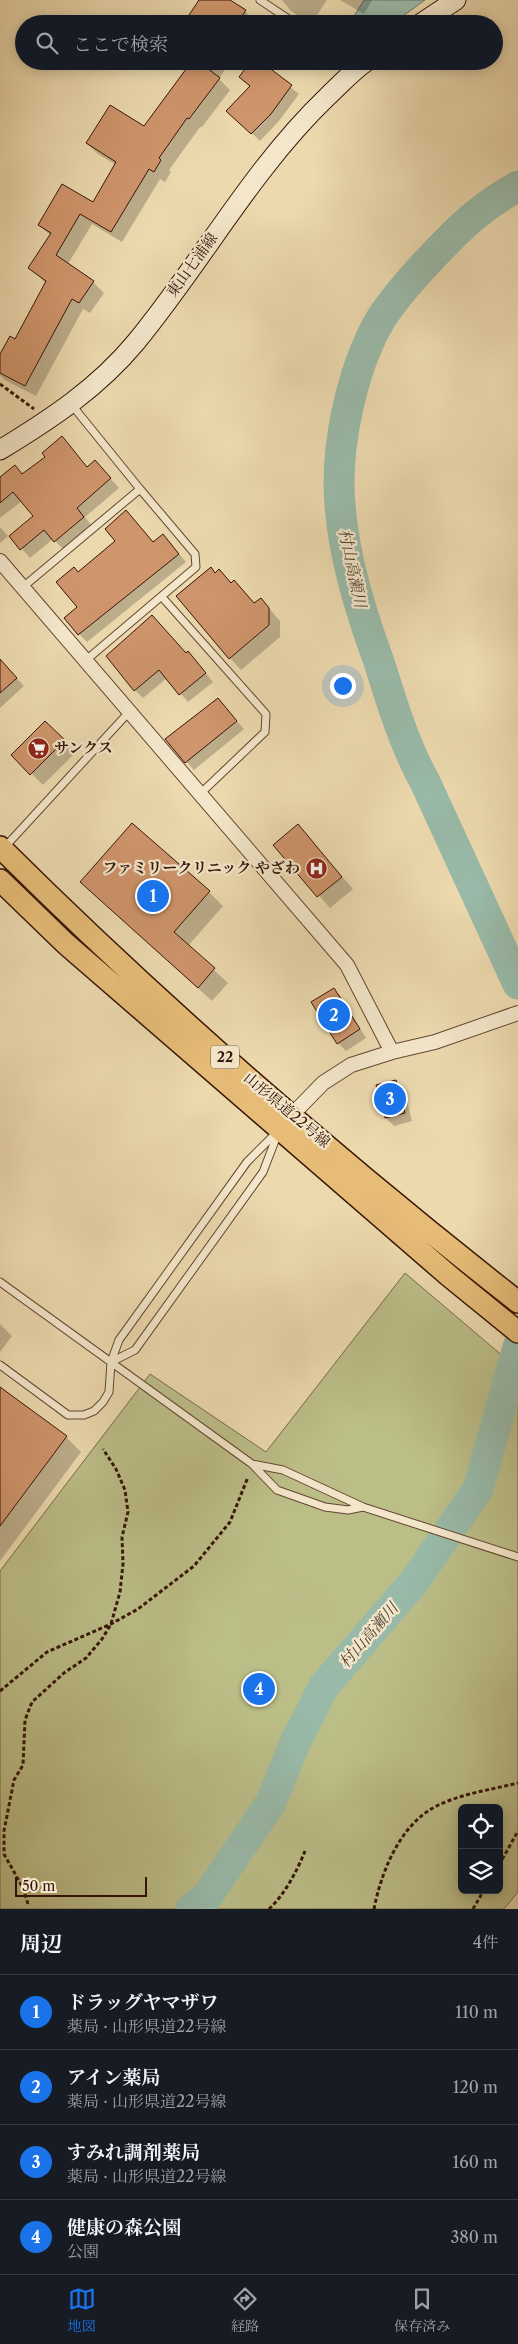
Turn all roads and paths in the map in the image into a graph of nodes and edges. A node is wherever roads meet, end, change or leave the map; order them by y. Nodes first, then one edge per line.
1 (260, 0) edge
2 (455, 0) edge
3 (282, 15) edge
4 (433, 15) edge
5 (353, 70) edge
6 (0, 384) edge
7 (71, 404) junction
8 (49, 420) junction
9 (0, 450) edge
10 (140, 489) junction
11 (0, 561) edge
12 (23, 587) junction
13 (162, 597) junction
14 (86, 661) junction
15 (129, 712) junction
16 (201, 793) junction
17 (1, 848) edge
18 (0, 880) edge
19 (518, 1013) edge
20 (392, 1052) junction
21 (285, 1122) junction
22 (0, 1282) edge
23 (518, 1302) edge
24 (518, 1332) edge
25 (112, 1362) junction
26 (0, 1365) edge
27 (103, 1449) dead end
28 (252, 1464) junction
29 (363, 1507) junction
30 (518, 1556) edge
31 (111, 1624) junction
32 (0, 1691) edge
33 (518, 1783) edge
34 (518, 1831) edge
35 (305, 1851) dead end
36 (503, 1857) edge
37 (482, 1894) edge
38 (28, 1904) dead end
39 (269, 1909) edge
40 (374, 1909) edge
41 (473, 1909) edge

1 - 3 lane
2 - 4 main road
5 - 7 main road, 東山七浦線
6 - 8 path
7 - 8 main road, 東山七浦線
7 - 10 lane
8 - 9 main road, 東山七浦線
10 - 12 lane
10 - 13 lane
11 - 12 street
12 - 14 street
13 - 14 lane
13 - 16 lane
14 - 15 street
15 - 16 street
15 - 17 lane
16 - 20 street
17 - 21 main road, 山形県道22号線 / 22
18 - 21 main road, 山形県道22号線 / 22
19 - 20 street
20 - 21 street
21 - 23 main road, 山形県道22号線 / 22
21 - 24 main road, 山形県道22号線 / 22
21 - 25 lane
21 - 25 lane
22 - 25 lane
25 - 26 lane
25 - 28 lane
27 - 31 path
28 - 29 lane
28 - 29 lane
28 - 31 path
29 - 30 lane
31 - 32 path
31 - 38 path
33 - 40 path
34 - 36 path
35 - 39 path
37 - 41 path

